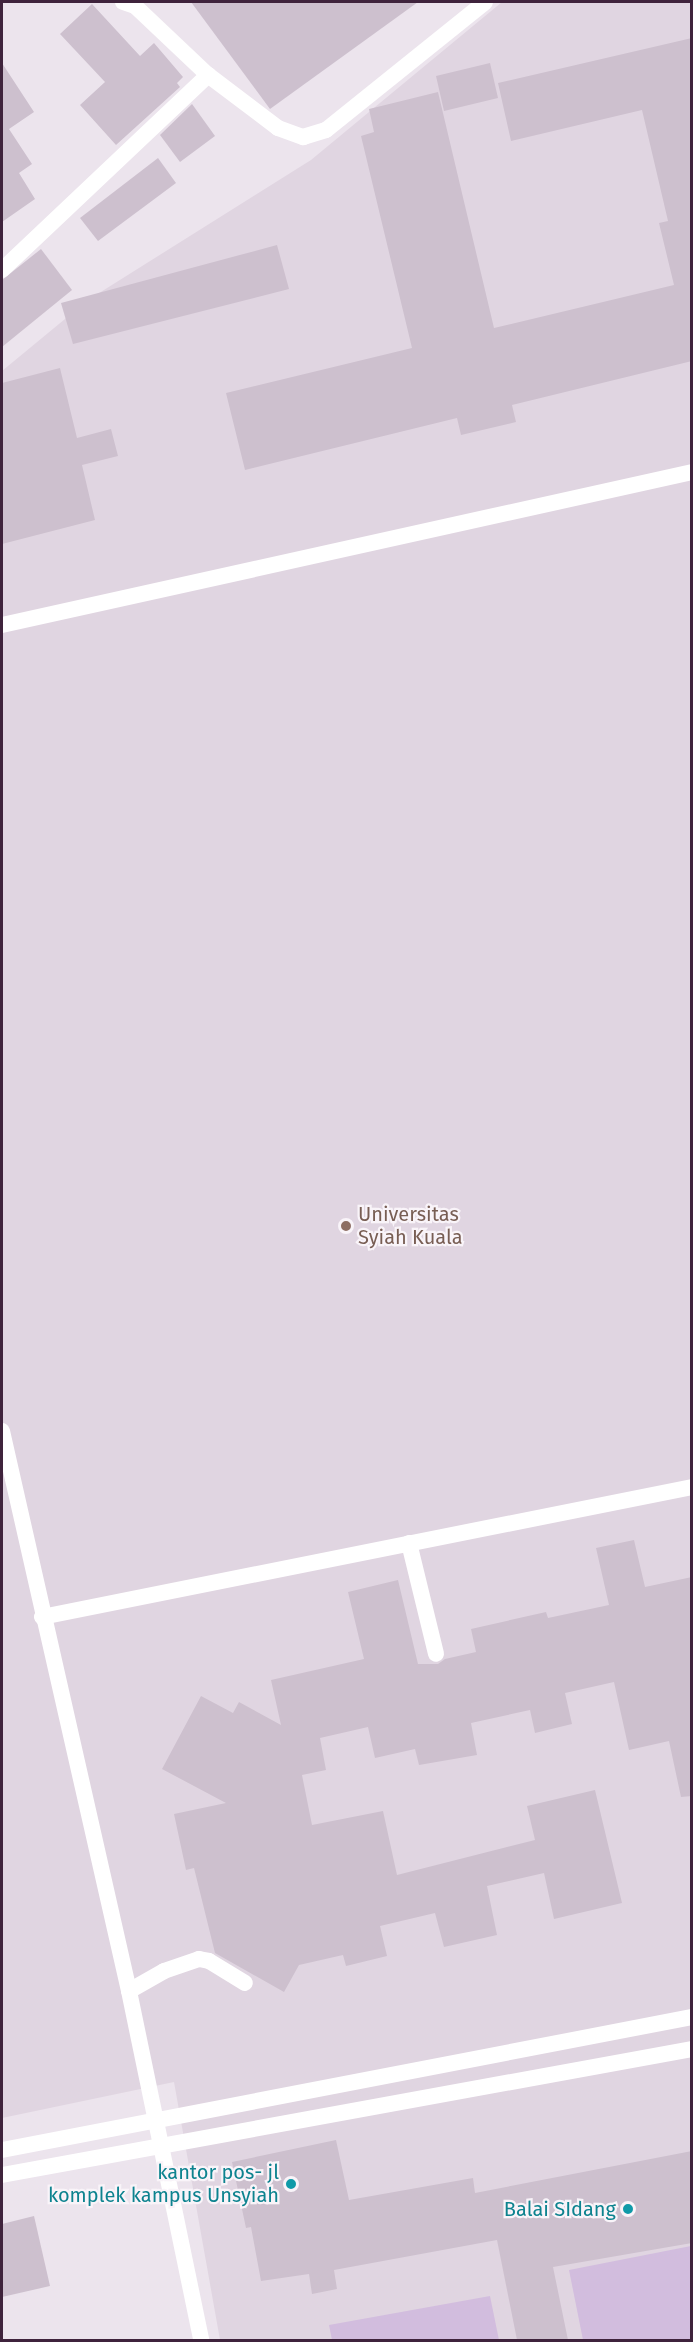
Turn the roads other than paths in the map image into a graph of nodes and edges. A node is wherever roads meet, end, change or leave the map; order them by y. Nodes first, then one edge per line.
1 (123, 2) edge
2 (485, 2) edge
3 (208, 75) junction
4 (2, 270) edge
5 (692, 472) edge
6 (2, 625) edge
7 (2, 1431) edge
8 (692, 1487) edge
9 (409, 1544) junction
10 (42, 1617) junction
11 (436, 1654) dead end
12 (245, 1983) dead end
13 (129, 1991) junction
14 (692, 2017) edge
15 (692, 2049) edge
16 (155, 2122) junction
17 (160, 2146) junction
18 (2, 2150) edge
19 (2, 2175) edge
20 (201, 2340) edge

1 - 3 street
2 - 3 street
3 - 4 street
5 - 6 street
7 - 10 street
8 - 9 street
9 - 10 street
9 - 11 street
10 - 13 street
12 - 13 street
13 - 16 street
14 - 16 street
15 - 17 street
16 - 17 street
16 - 18 street
17 - 19 street
17 - 20 street

